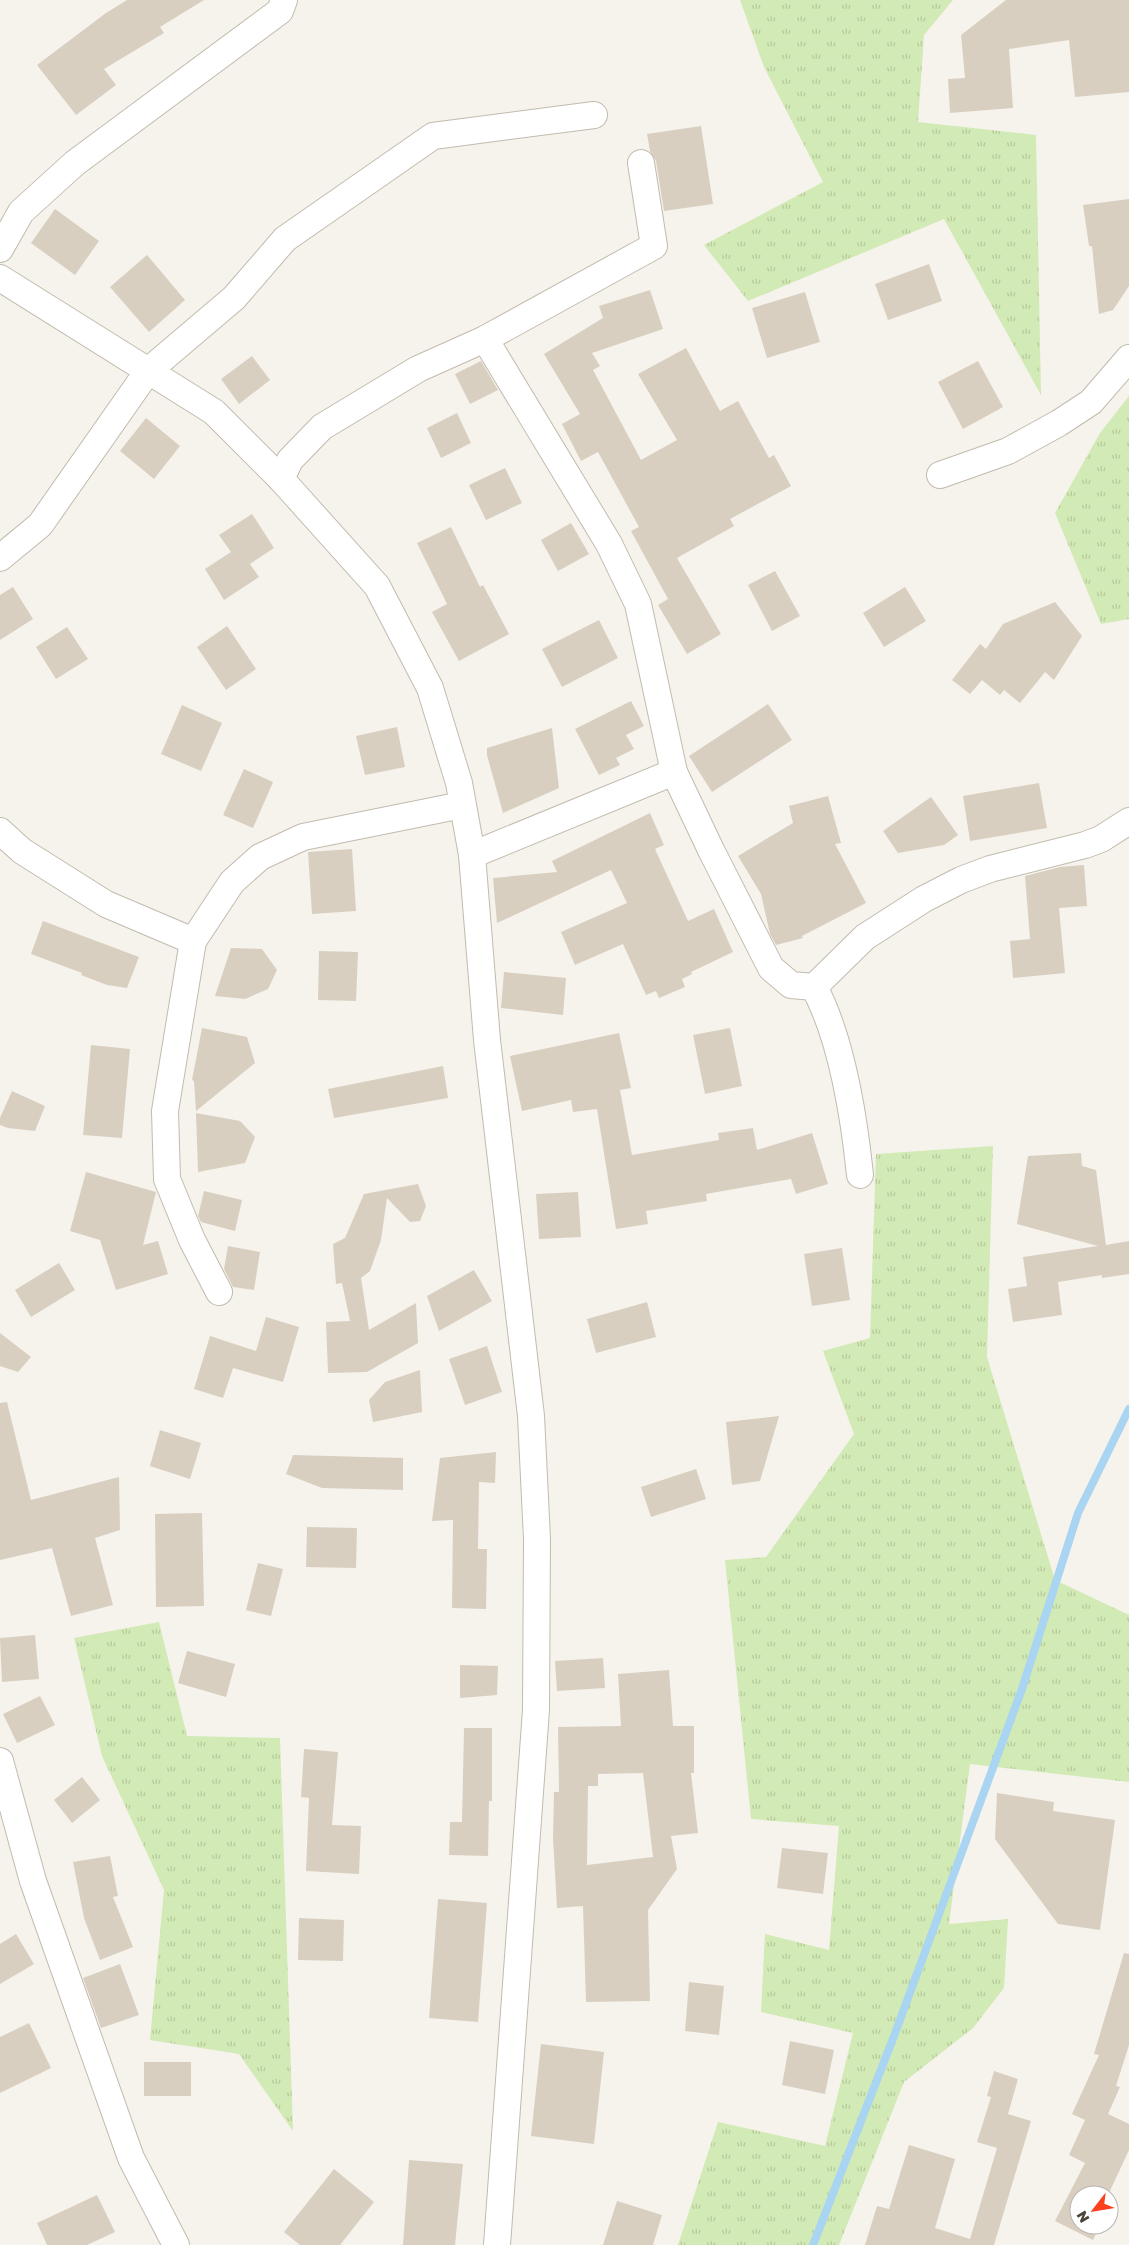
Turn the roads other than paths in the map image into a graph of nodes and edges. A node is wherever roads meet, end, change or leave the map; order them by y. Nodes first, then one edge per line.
1 (284, 0) edge
2 (594, 115) dead end
3 (641, 163) dead end
4 (0, 249) edge
5 (0, 278) edge
6 (485, 339) junction
7 (1129, 358) edge
8 (148, 371) junction
9 (940, 475) dead end
10 (281, 479) junction
11 (0, 558) edge
12 (674, 772) junction
13 (462, 805) junction
14 (1129, 821) edge
15 (0, 831) edge
16 (472, 855) junction
17 (193, 941) junction
18 (814, 987) junction
19 (860, 1175) dead end
20 (219, 1292) dead end
21 (0, 1761) edge
22 (176, 2245) edge
23 (497, 2245) edge

1 - 4 street
2 - 8 street
3 - 6 street
5 - 8 street
6 - 10 street
6 - 12 street
7 - 9 street
8 - 10 street
8 - 11 street
10 - 13 street
12 - 16 street
12 - 18 street
13 - 16 street
13 - 17 street
14 - 18 street
15 - 17 street
16 - 23 street
17 - 20 street
18 - 19 street
21 - 22 street

